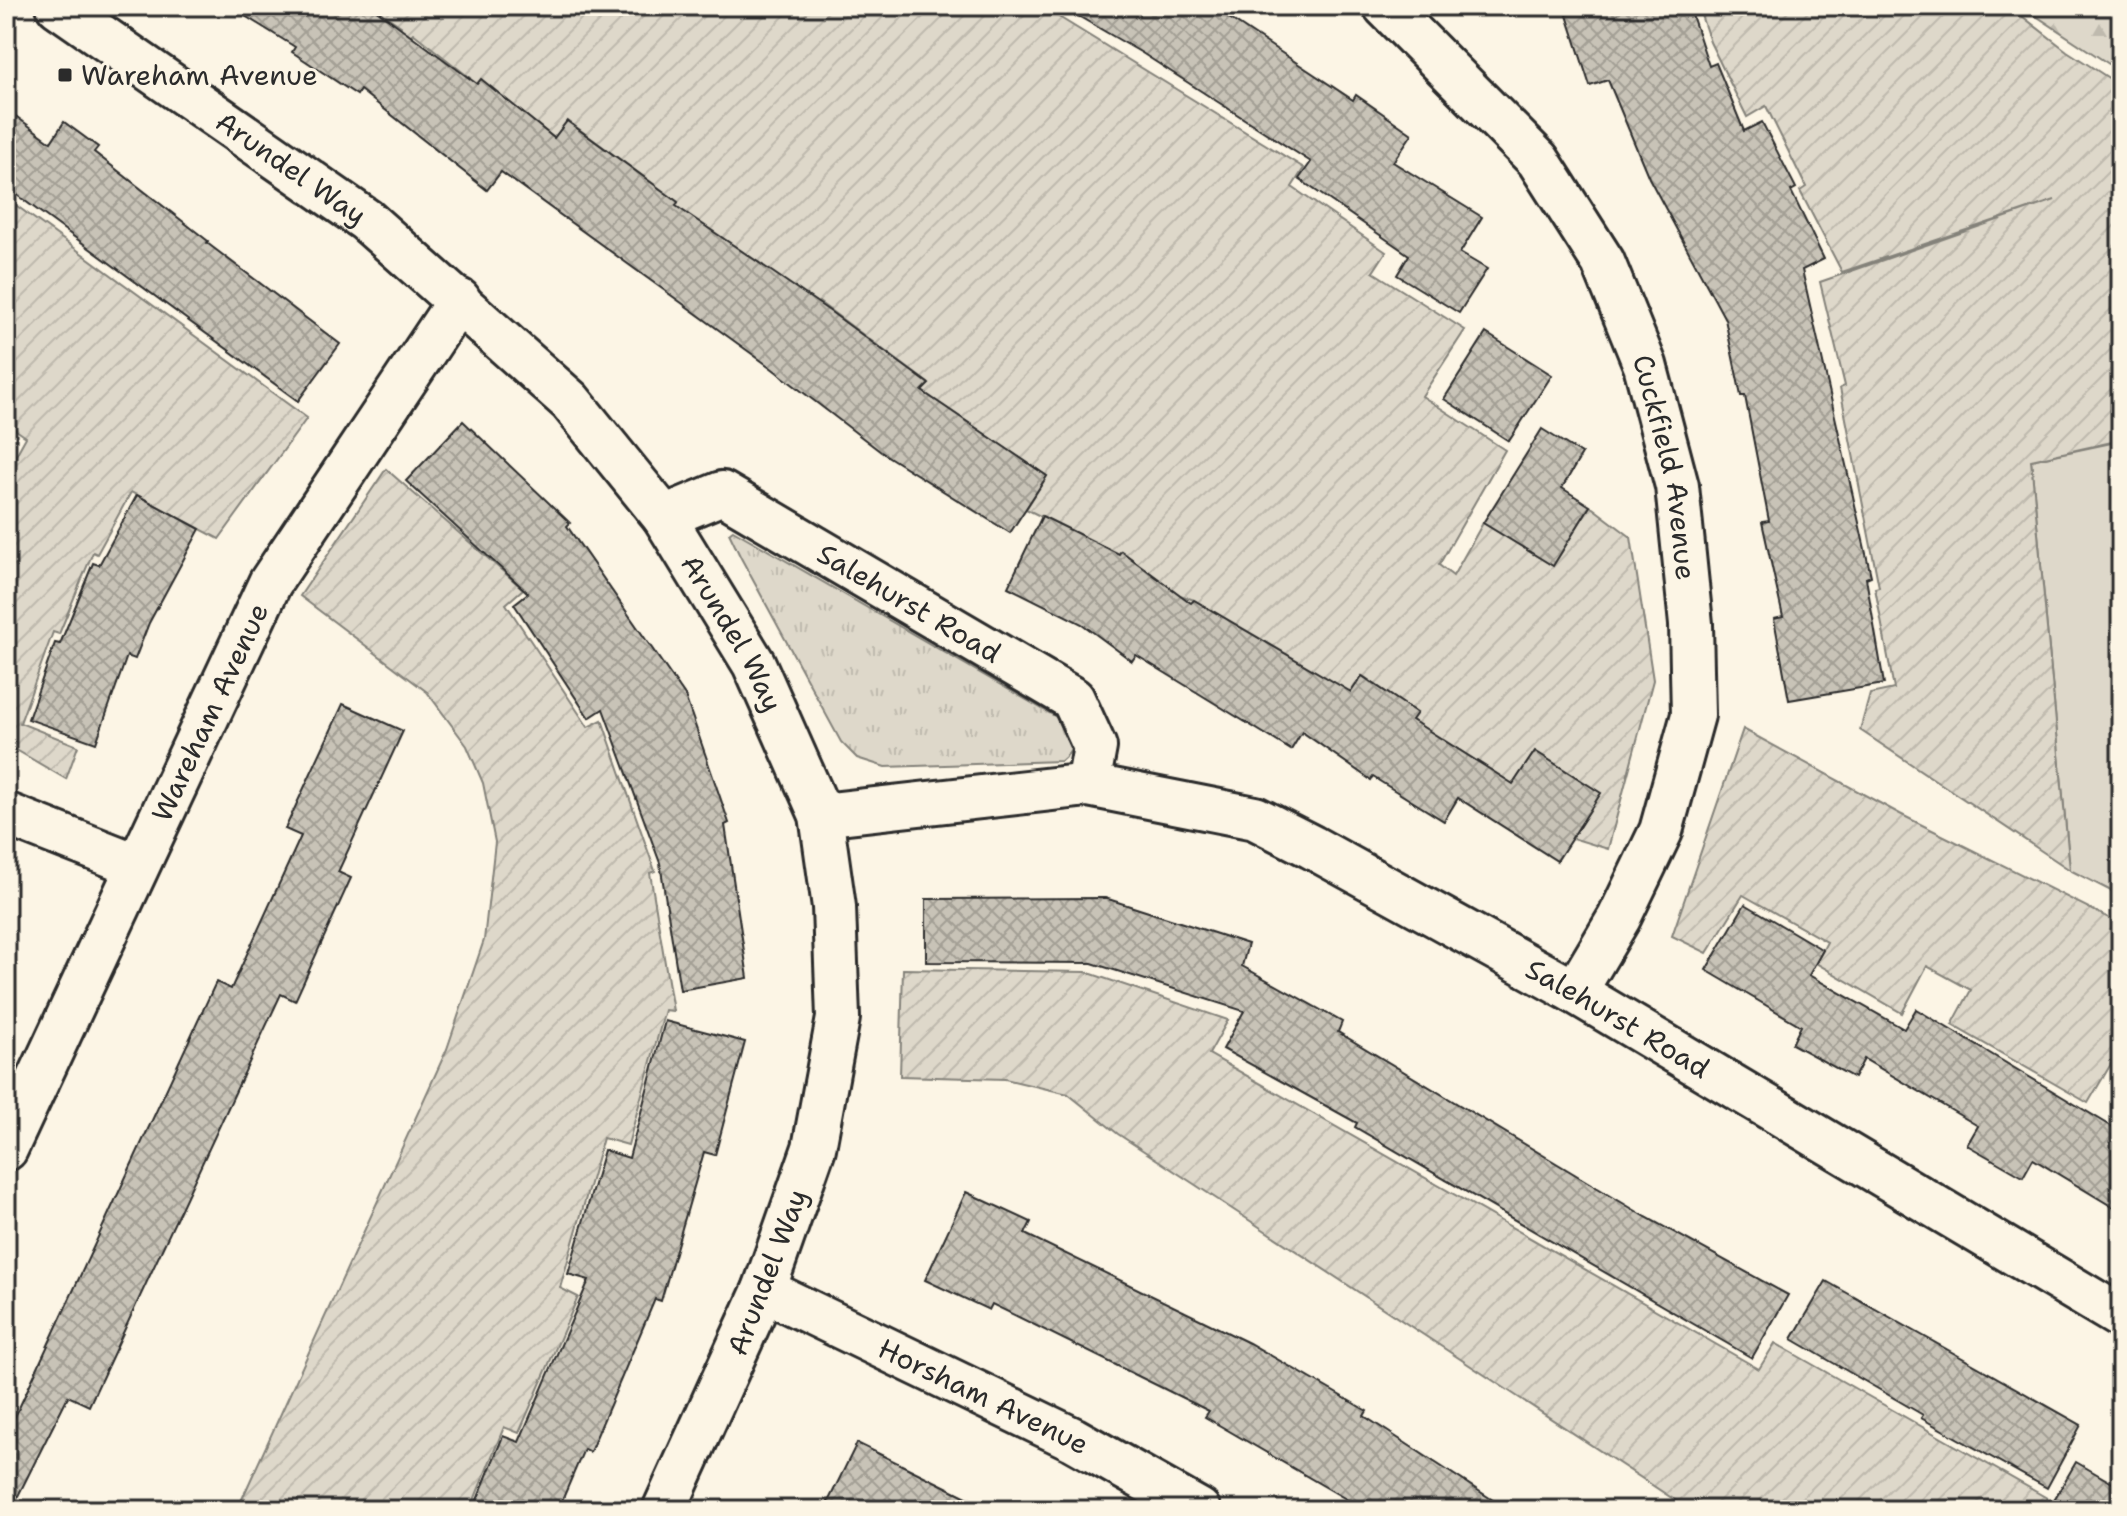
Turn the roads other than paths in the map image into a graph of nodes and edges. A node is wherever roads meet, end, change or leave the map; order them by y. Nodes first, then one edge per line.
1 (58, 6) edge
2 (1385, 6) edge
3 (459, 300) junction
4 (664, 517) junction
5 (1088, 785) junction
6 (6, 814) edge
7 (821, 815) junction
8 (136, 865) junction
9 (1575, 992) junction
10 (6, 1149) edge
11 (764, 1290) junction
12 (2121, 1317) edge
13 (664, 1510) edge
14 (1199, 1510) edge

1 - 3 street, Arundel Way
2 - 9 street, Cuckfield Avenue
3 - 4 street, Arundel Way
3 - 8 street, Wareham Avenue
4 - 5 street, Salehurst Road
4 - 7 street, Arundel Way
5 - 7 street, Salehurst Road
5 - 9 street, Salehurst Road
6 - 8 street
7 - 11 street, Arundel Way
8 - 10 street, Wareham Avenue
9 - 12 street, Salehurst Road
11 - 13 street, Arundel Way
11 - 14 street, Horsham Avenue

